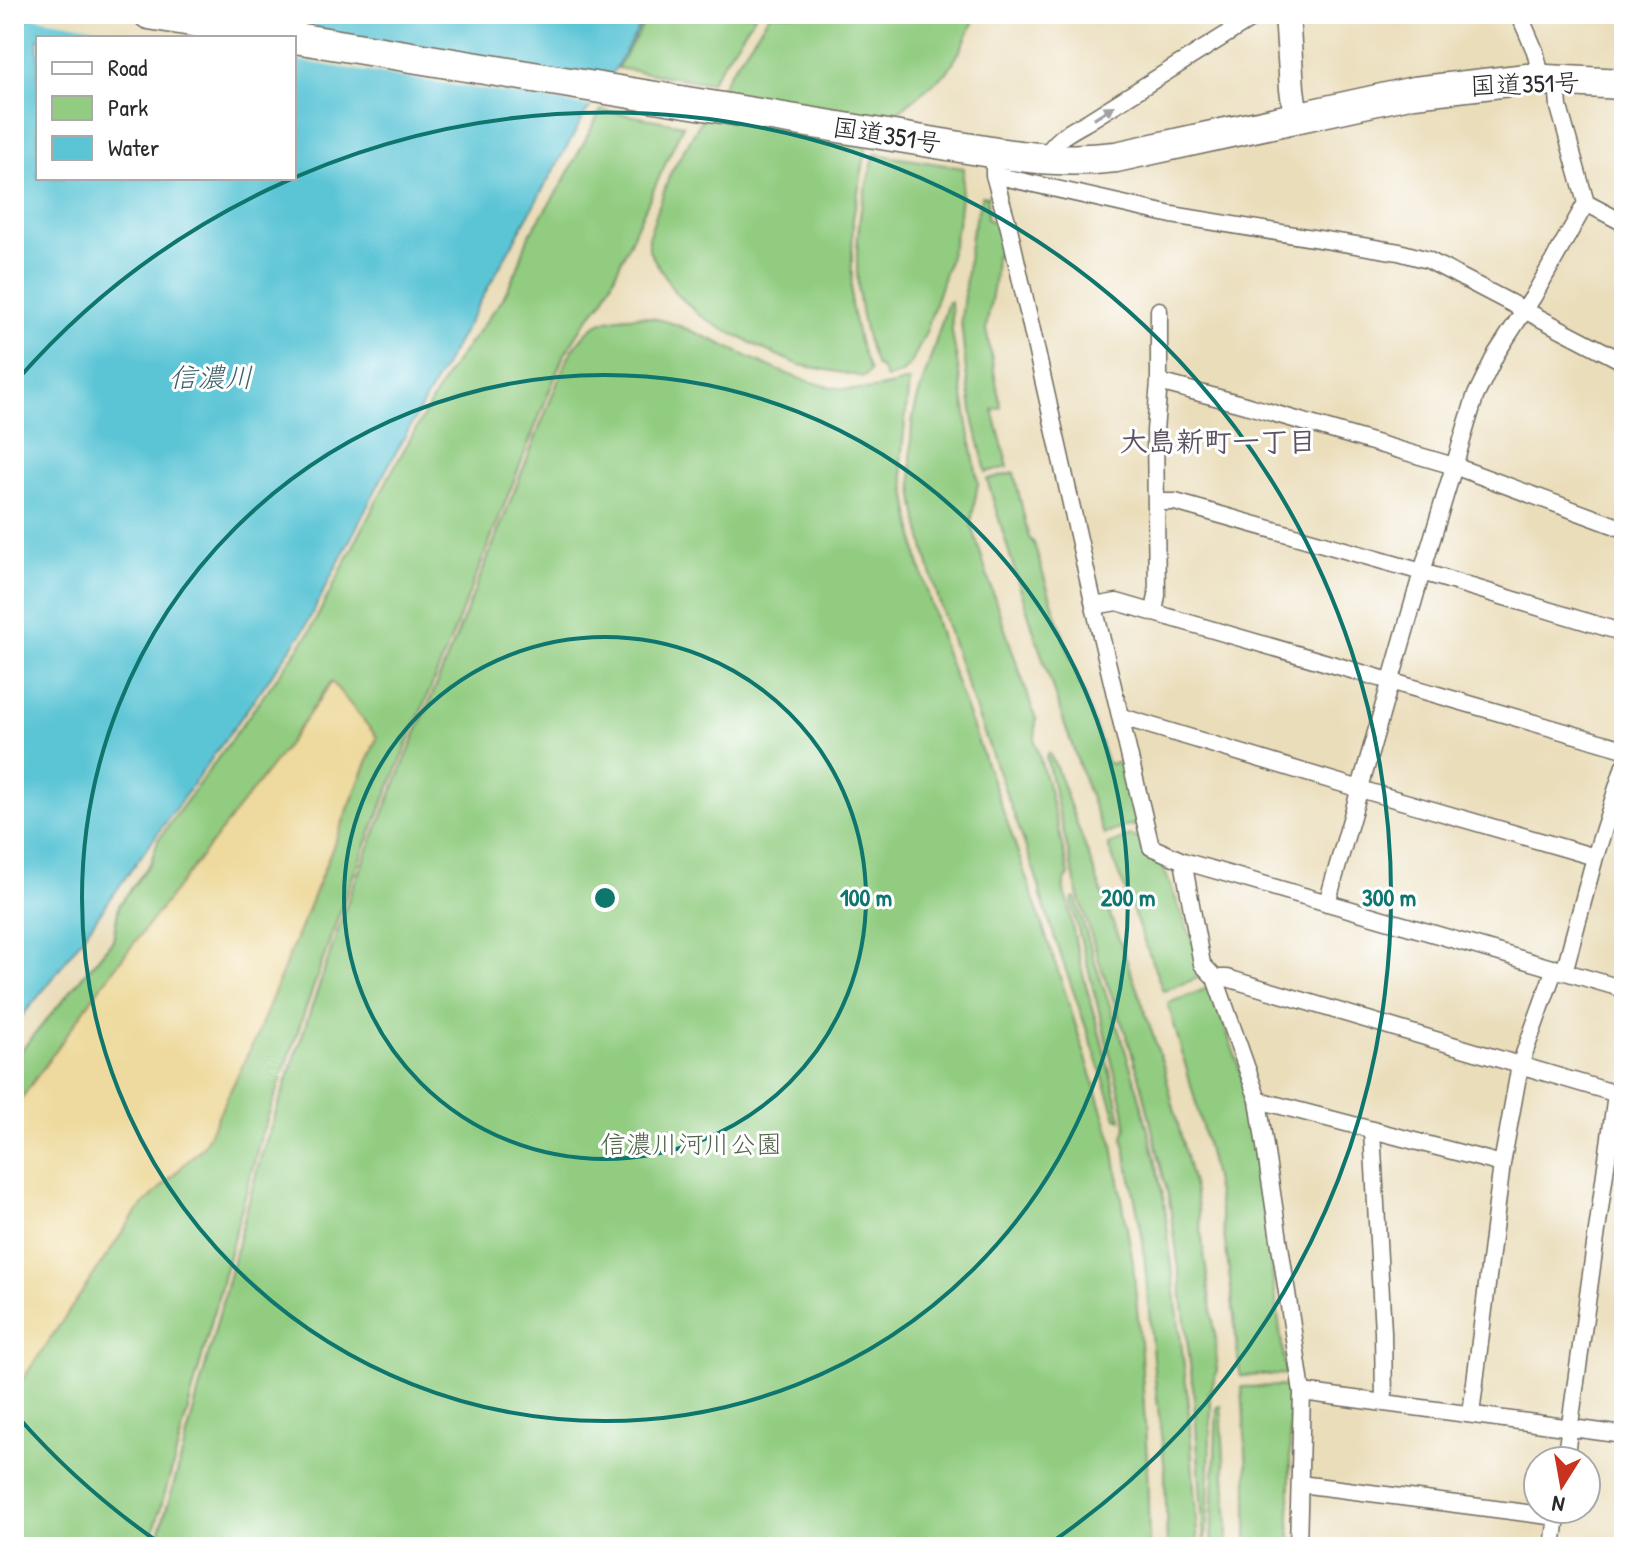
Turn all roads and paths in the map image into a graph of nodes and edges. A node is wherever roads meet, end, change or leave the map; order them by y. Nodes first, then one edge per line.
1 (149, 14) edge
2 (1259, 14) edge
3 (1287, 14) edge
4 (1519, 14) edge
5 (284, 36) edge
6 (296, 38) edge
7 (1549, 80) junction
8 (1624, 84) edge
9 (1296, 117) junction
10 (1044, 159) junction
11 (995, 164) junction
12 (1586, 203) junction
13 (1624, 223) edge
14 (1524, 309) junction
15 (1159, 310) dead end
16 (1624, 362) edge
17 (1159, 382) junction
18 (1454, 466) junction
19 (1157, 502) junction
20 (1624, 529) edge
21 (1422, 572) junction
22 (1094, 606) junction
23 (1154, 612) junction
24 (1624, 633) edge
25 (1391, 681) junction
26 (1122, 717) junction
27 (1624, 749) edge
28 (1624, 766) edge
29 (1360, 789) junction
30 (1595, 857) junction
31 (1183, 861) junction
32 (1327, 903) junction
33 (1559, 970) junction
34 (1215, 978) junction
35 (1624, 989) edge
36 (1520, 1065) junction
37 (1620, 1095) edge
38 (1258, 1100) junction
39 (1372, 1131) junction
40 (1502, 1164) junction
41 (1302, 1392) junction
42 (1384, 1403) junction
43 (1471, 1414) junction
44 (1570, 1428) junction
45 (1624, 1435) edge
46 (1567, 1445) edge
47 (1300, 1484) junction
48 (1522, 1509) edge
49 (1556, 1525) edge
50 (1298, 1547) edge
51 (1553, 1547) edge

1 - 5 highway, 国道351号
10 -> 2 street
3 - 9 street
4 - 7 street
6 - 11 highway, 国道351号
7 - 8 highway, 国道351号
7 - 9 highway, 国道351号
7 - 12 street
9 - 10 highway, 国道351号
10 - 11 highway, 国道351号
11 - 14 street
11 - 22 street
12 - 13 street
12 - 14 street
14 - 16 street
14 - 18 street
15 - 17 street
17 - 18 street
17 - 19 street
18 - 20 street
18 - 21 street
19 - 21 street
19 - 23 street
21 - 24 street
21 - 25 street
22 - 23 street
22 - 26 street
23 - 25 street
25 - 27 street
25 - 29 street
26 - 29 street
26 - 31 street
28 - 30 street
29 - 30 street
29 - 32 street
30 - 33 street
31 - 32 street
31 - 34 street
32 - 33 street
33 - 35 street
33 - 36 street
34 - 36 street
34 - 38 street
36 - 37 street
36 - 40 street
37 - 44 street
38 - 39 street
38 - 41 street
39 - 40 street
39 - 42 street
40 - 43 street
41 - 42 street
41 - 47 street
42 - 43 street
43 - 44 street
44 - 45 street
44 - 46 street
47 - 48 street
47 - 50 street
49 - 51 street

